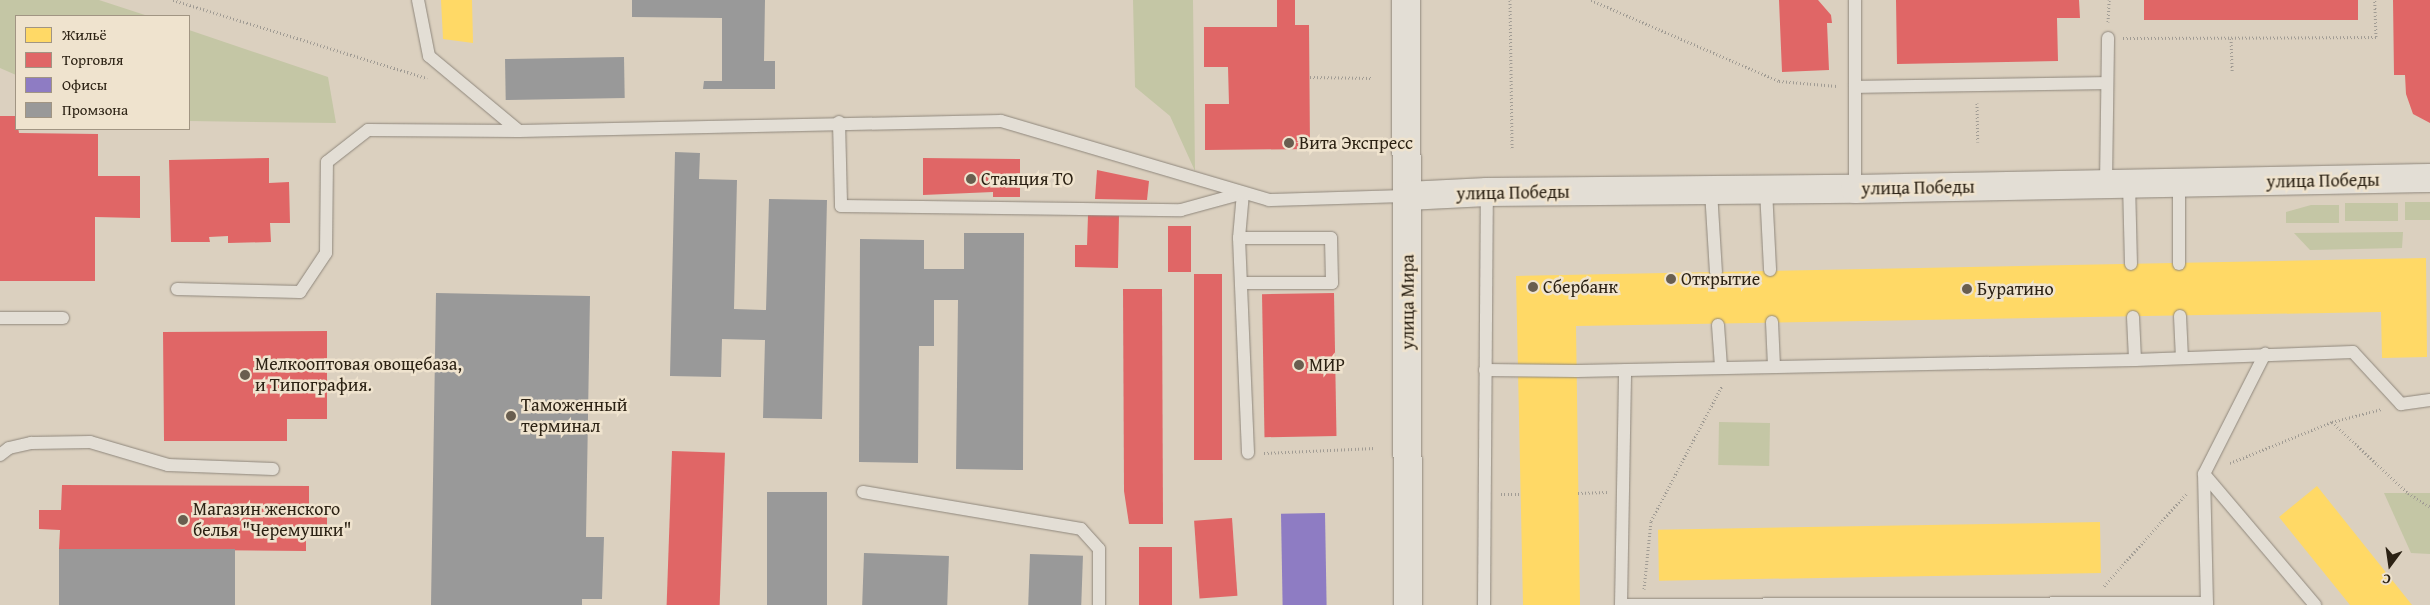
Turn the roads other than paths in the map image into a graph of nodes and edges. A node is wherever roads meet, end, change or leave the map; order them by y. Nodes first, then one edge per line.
1 (418, 0) edge
2 (1406, 0) edge
3 (1855, 0) edge
4 (2108, 38) road end
5 (2105, 83) junction
6 (1855, 87) junction
7 (839, 122) junction
8 (519, 131) junction
9 (2430, 178) edge
10 (2118, 183) junction
11 (2178, 184) junction
12 (1855, 189) junction
13 (1766, 190) junction
14 (1712, 191) junction
15 (1487, 192) junction
16 (1243, 193) junction
17 (1407, 196) junction
18 (1239, 238) junction
19 (2132, 264) dead end
20 (2179, 264) dead end
21 (1770, 270) dead end
22 (1716, 272) dead end
23 (1241, 283) junction
24 (177, 289) dead end
25 (2180, 316) dead end
26 (2133, 317) dead end
27 (0, 318) edge
28 (63, 318) dead end
29 (1772, 322) dead end
30 (1718, 325) dead end
31 (2265, 354) junction
32 (2182, 358) junction
33 (2135, 360) junction
34 (1774, 366) junction
35 (1726, 367) junction
36 (1485, 370) junction
37 (1626, 370) junction
38 (2430, 400) edge
39 (1248, 453) road end
40 (0, 455) edge
41 (273, 469) dead end
42 (2204, 474) junction
43 (863, 492) dead end
44 (1958, 604) edge
45 (2207, 604) edge
46 (1099, 605) edge
47 (1408, 605) edge
48 (1484, 605) edge
49 (1621, 605) edge
50 (1642, 605) edge
51 (2315, 605) edge

1 - 8 lane
2 - 17 main road, улица Мира
3 - 6 lane
4 - 5 lane
5 - 6 lane
5 - 10 lane
6 - 12 lane
7 - 8 lane
7 - 16 lane
7 - 16 lane
8 - 24 lane
9 - 11 main road, улица Победы
10 - 11 main road, улица Победы
10 - 12 main road, улица Победы
10 - 19 lane
11 - 20 lane
12 - 13 main road, улица Победы
13 - 14 main road, улица Победы
13 - 21 lane
14 - 15 main road, улица Победы
14 - 22 lane
15 - 17 main road, улица Победы
15 - 36 lane
16 - 17 lane
16 - 18 lane
17 - 47 main road, улица Мира
18 - 23 lane
18 - 23 lane
23 - 39 lane
25 - 32 lane
26 - 33 lane
27 - 28 lane
29 - 34 lane
30 - 35 lane
31 - 32 lane
31 - 38 lane
31 - 42 lane
32 - 33 lane
33 - 34 lane
34 - 35 lane
35 - 37 lane
36 - 37 lane
36 - 48 lane
37 - 49 lane
40 - 41 lane
42 - 45 lane
42 - 51 lane
43 - 46 lane
44 - 45 lane
44 - 50 lane
49 - 50 lane

